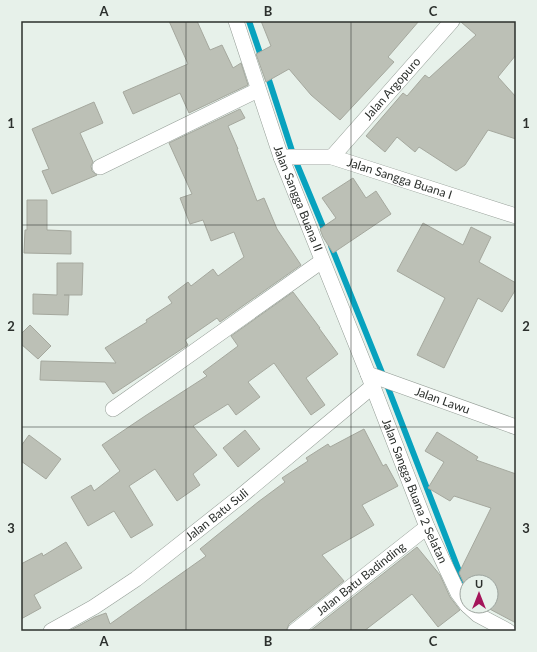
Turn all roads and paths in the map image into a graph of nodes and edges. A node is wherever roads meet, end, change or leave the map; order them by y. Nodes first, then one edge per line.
1 (236, 21) edge
2 (452, 21) edge
3 (258, 90) junction
4 (281, 157) junction
5 (332, 157) junction
6 (100, 167) dead end
7 (516, 216) edge
8 (322, 261) junction
9 (371, 380) junction
10 (113, 409) dead end
11 (516, 427) edge
12 (427, 527) junction
13 (459, 594) edge
14 (477, 614) edge
15 (486, 627) edge
16 (51, 631) edge
17 (295, 631) edge
18 (508, 631) edge

1 - 3 street, Jalan Sangga Buana II
2 - 5 street, Jalan Argopuro
3 - 4 street, Jalan Sangga Buana II
3 - 6 street
4 - 5 street, Jalan Sangga Buana I
4 - 8 street, Jalan Sangga Buana II
5 - 7 street, Jalan Sangga Buana I
8 - 9 street, Jalan Sangga Buana II
8 - 10 street
9 - 11 street, Jalan Lawu
9 - 12 street, Jalan Sangga Buana 2 Selatan
9 - 16 street, Jalan Batu Suli
12 - 13 street, Jalan Sangga Buana 2 Selatan
12 - 17 street, Jalan Batu Badinding
14 - 15 street, Jalan Sangga Buana 2 Selatan
15 - 18 street, Jalan Sangga Buana 2 Selatan

